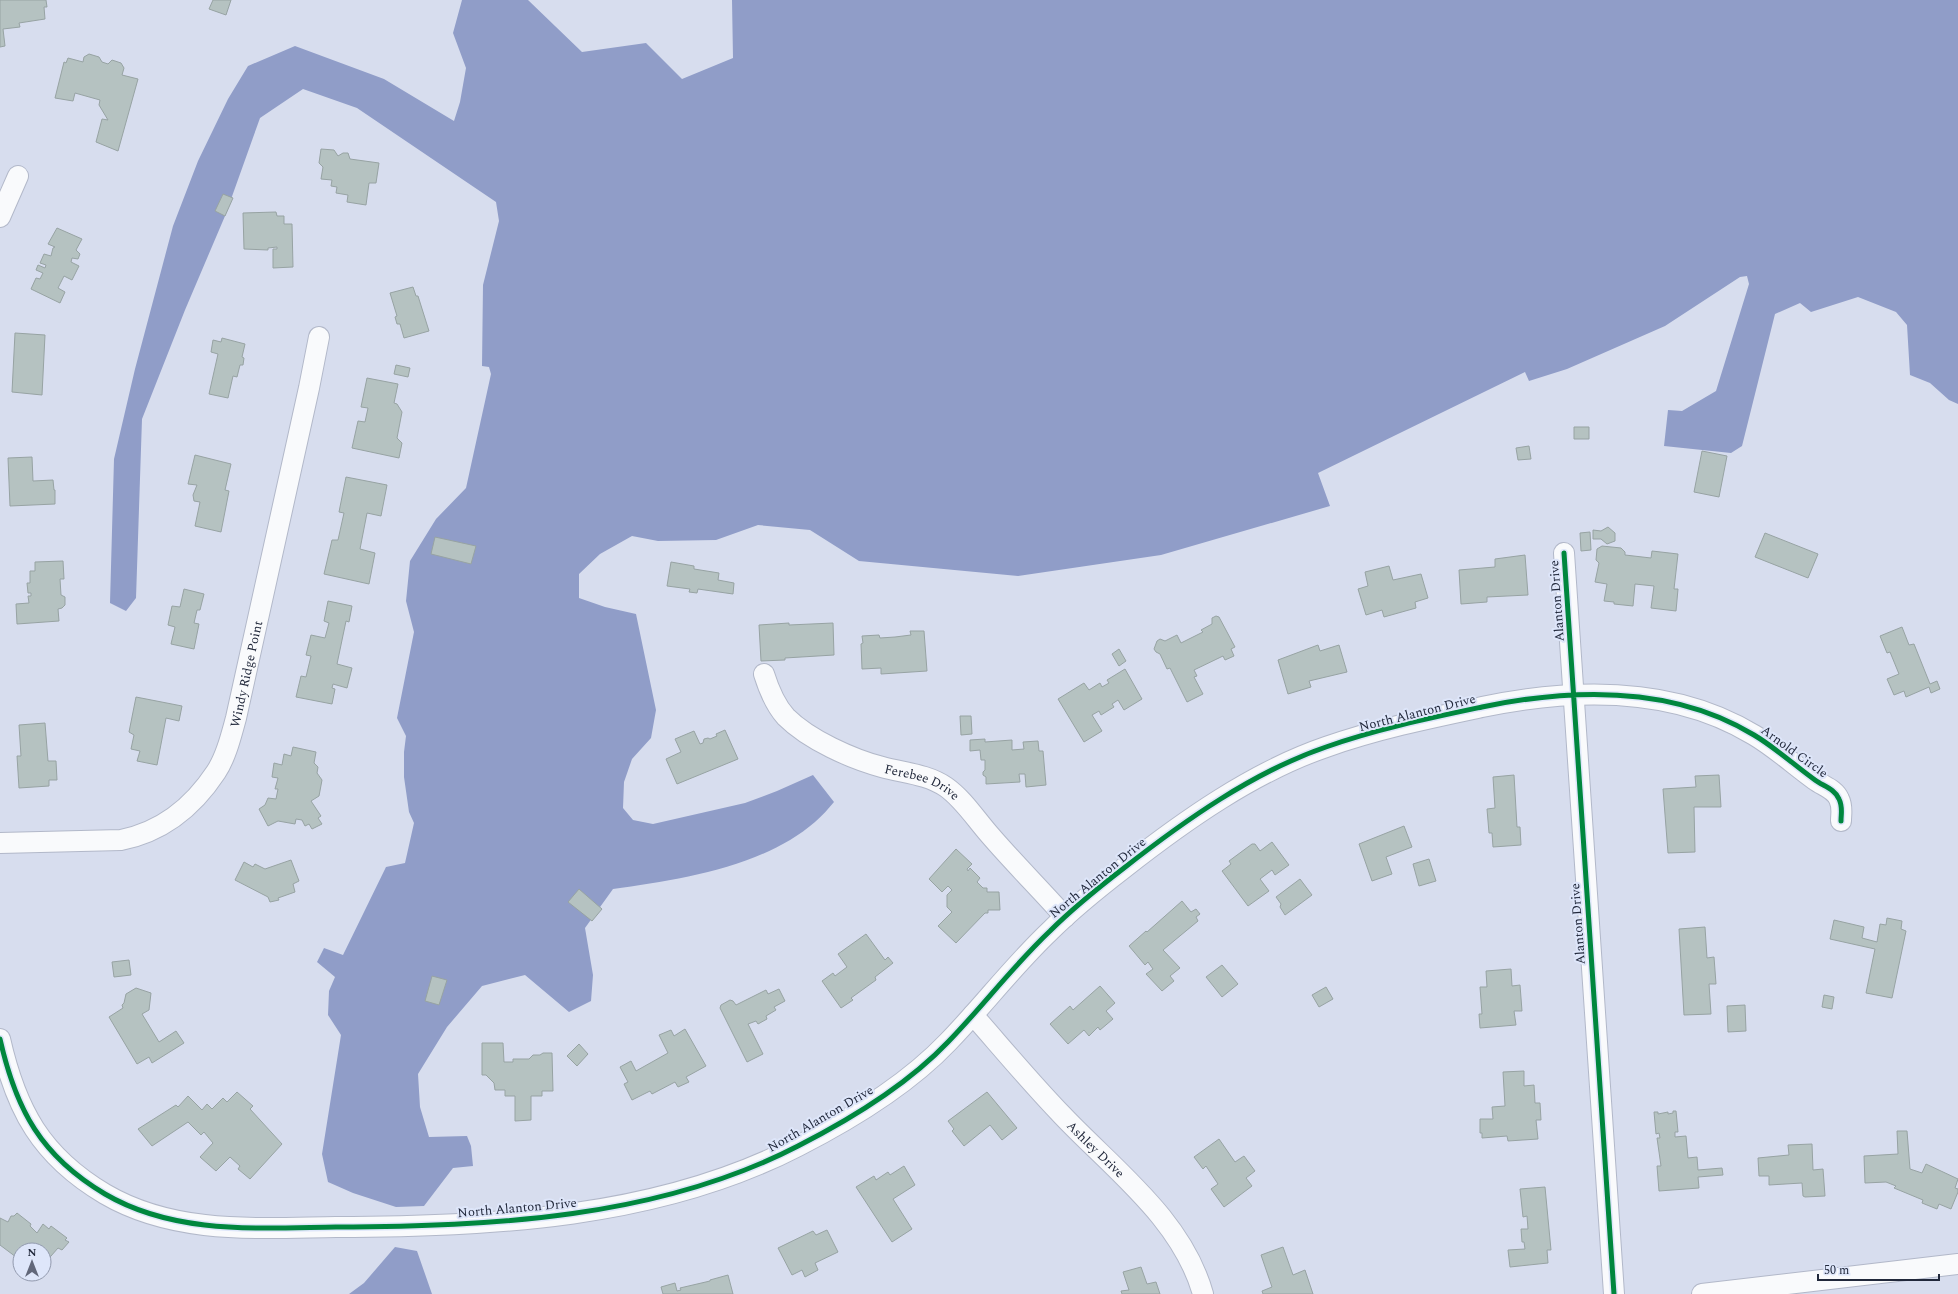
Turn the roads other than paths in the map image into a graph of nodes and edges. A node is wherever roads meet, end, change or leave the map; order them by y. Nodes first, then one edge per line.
1 (18, 176) dead end
2 (0, 217) edge
3 (319, 337) dead end
4 (1564, 553) dead end
5 (764, 674) dead end
6 (1574, 695) junction
7 (1841, 821) dead end
8 (0, 843) edge
9 (1065, 917) junction
10 (973, 1015) junction
11 (0, 1039) edge
12 (1958, 1264) edge
13 (1203, 1294) edge
14 (1614, 1294) edge
15 (1702, 1294) edge

1 - 2 street
3 - 8 street, Windy Ridge Point
4 - 6 street, Alanton Drive
5 - 9 street, Ferebee Drive
6 - 7 street, Arnold Circle
6 - 9 street, North Alanton Drive
6 - 14 street, Alanton Drive
9 - 10 street, North Alanton Drive
10 - 11 street, North Alanton Drive
10 - 13 street, Ashley Drive
12 - 15 street

